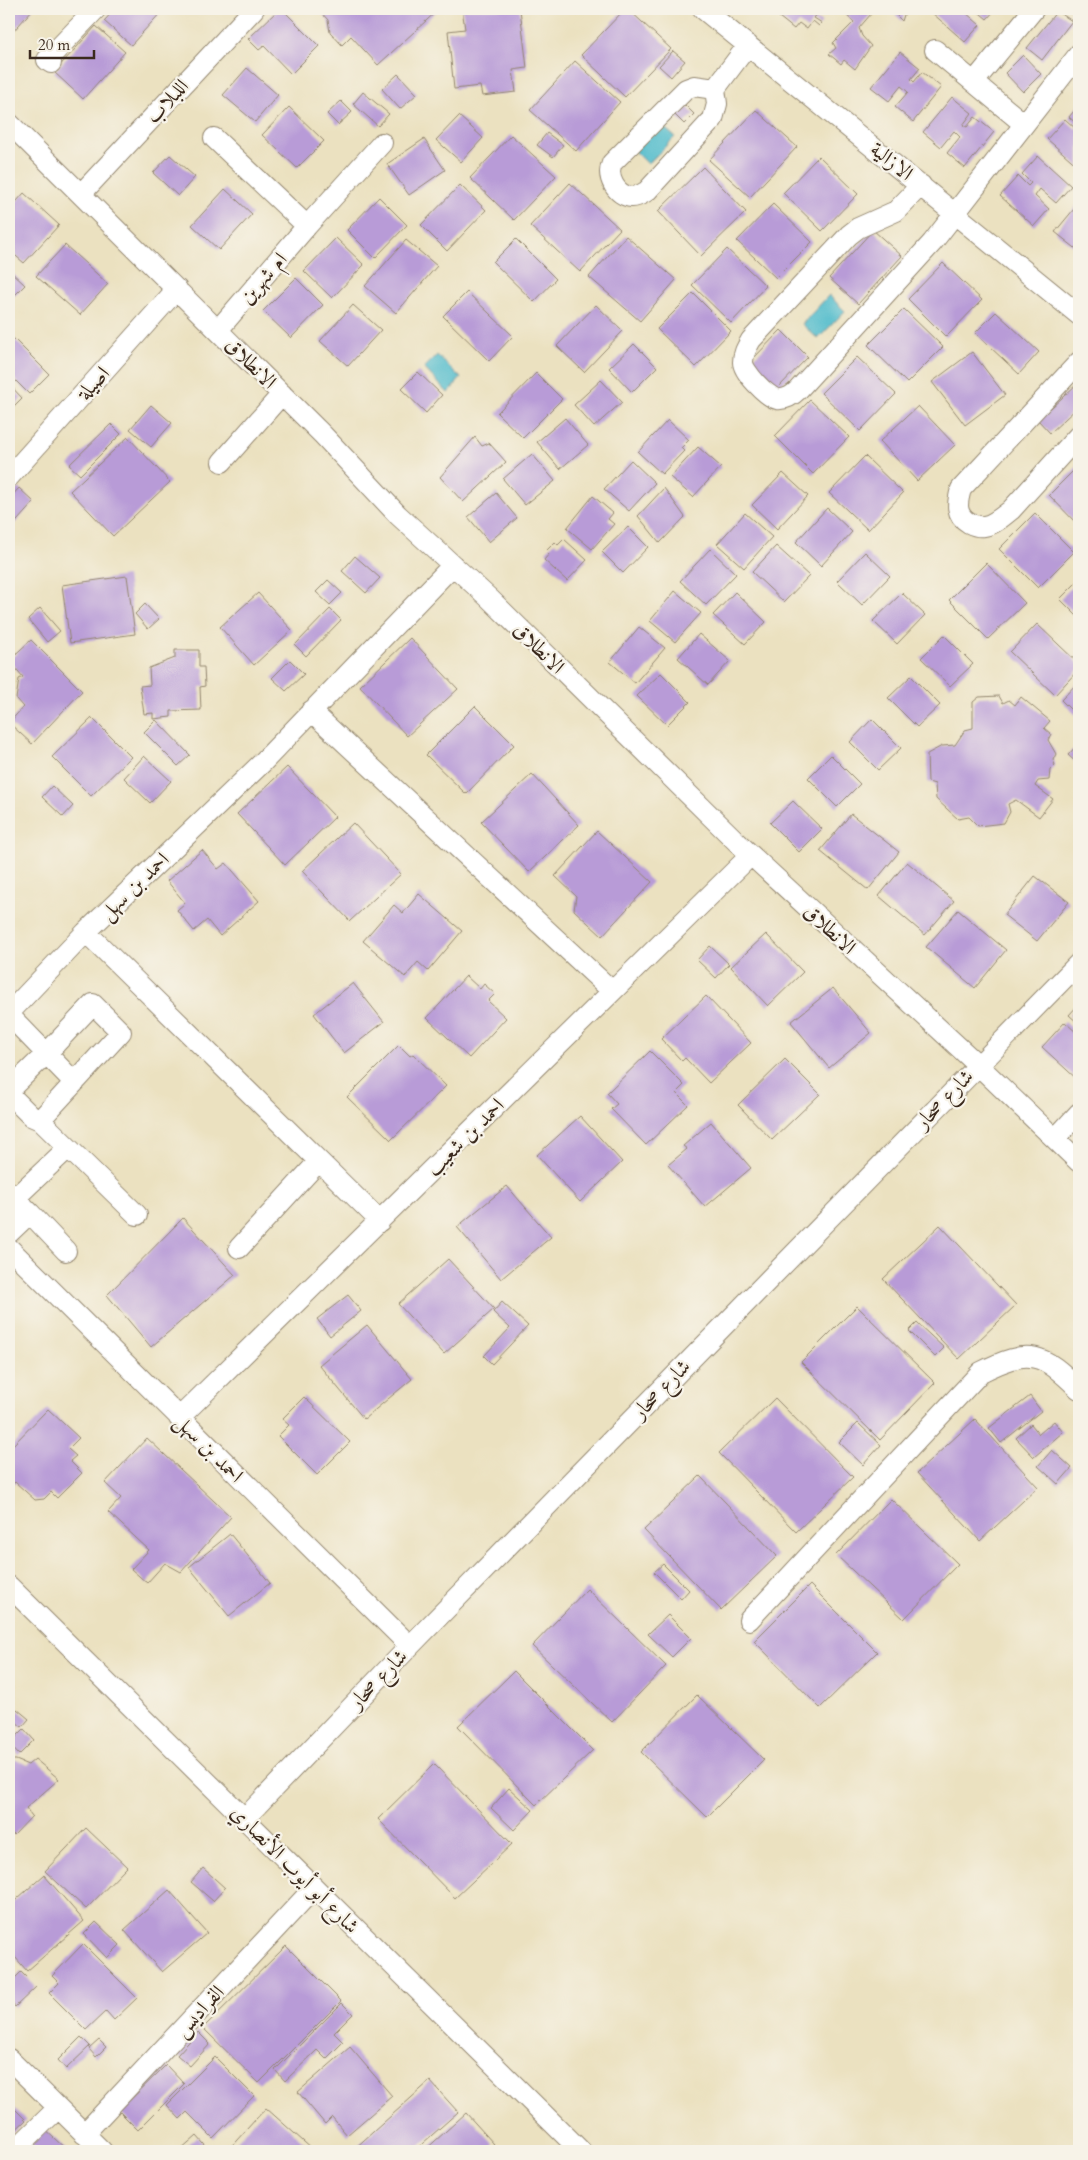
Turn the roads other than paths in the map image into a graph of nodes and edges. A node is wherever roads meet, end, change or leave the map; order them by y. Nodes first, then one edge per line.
1 (96, 9) edge
2 (254, 9) edge
3 (703, 9) edge
4 (1034, 9) edge
5 (748, 44) junction
6 (935, 50) dead end
7 (1079, 54) edge
8 (51, 64) dead end
9 (974, 82) junction
10 (715, 89) junction
11 (9, 123) edge
12 (1024, 124) junction
13 (214, 138) dead end
14 (382, 144) dead end
15 (921, 185) junction
16 (80, 194) junction
17 (954, 213) junction
18 (307, 226) junction
19 (177, 289) junction
20 (1079, 315) edge
21 (218, 330) junction
22 (1079, 362) edge
23 (282, 394) junction
24 (1079, 435) edge
25 (222, 462) dead end
26 (9, 477) edge
27 (453, 565) junction
28 (311, 711) junction
29 (751, 855) junction
30 (86, 932) junction
31 (1079, 963) edge
32 (612, 992) junction
33 (9, 1014) edge
34 (46, 1054) junction
35 (978, 1065) junction
36 (74, 1082) junction
37 (9, 1090) edge
38 (9, 1094) edge
39 (1079, 1113) edge
40 (40, 1120) junction
41 (1055, 1139) junction
42 (68, 1148) junction
43 (319, 1161) junction
44 (1079, 1162) edge
45 (12, 1195) edge
46 (30, 1213) junction
47 (137, 1215) dead end
48 (380, 1221) junction
49 (9, 1233) edge
50 (9, 1248) edge
51 (239, 1248) dead end
52 (66, 1251) dead end
53 (1079, 1389) edge
54 (179, 1418) junction
55 (9, 1586) edge
56 (749, 1620) dead end
57 (410, 1646) junction
58 (245, 1818) junction
59 (314, 1888) junction
60 (9, 2060) edge
61 (58, 2108) junction
62 (84, 2134) junction
63 (14, 2151) edge
64 (102, 2151) edge
65 (581, 2151) edge

1 - 8 street
2 - 16 street, اللبلاب
3 - 5 street, الازالية
4 - 9 street
5 - 10 street
5 - 15 street, الازالية
6 - 9 street
7 - 12 street
9 - 12 street
10 - 10 street
11 - 16 street, الانطلاق
12 - 17 street
13 - 18 street
14 - 18 street, ام شهرين
15 - 17 street, الازالية
15 - 17 street
16 - 19 street, الانطلاق
17 - 20 street, الازالية
18 - 21 street, ام شهرين
19 - 21 street, الانطلاق
19 - 26 street, اصيلة
21 - 23 street, الانطلاق
22 - 24 street
23 - 25 street
23 - 27 street, الانطلاق
27 - 28 street, احمد بن سهل
27 - 29 street, الانطلاق
28 - 30 street, احمد بن سهل
28 - 32 street
29 - 32 street, احمد بن شعيب
29 - 35 street, الانطلاق
30 - 33 street, احمد بن سهل
30 - 43 street
31 - 35 street, شارع صحار
32 - 48 street, احمد بن شعيب
33 - 34 street
34 - 36 street
34 - 36 street
34 - 37 street
35 - 41 street, الانطلاق
35 - 57 street, شارع صحار
36 - 40 street
38 - 40 street
39 - 41 street
40 - 42 street
41 - 44 street, الانطلاق
42 - 45 street
42 - 47 street
43 - 48 street
43 - 51 street
45 - 46 street
46 - 49 street
46 - 52 street
48 - 54 street, احمد بن شعيب
50 - 54 street, احمد بن سهل
53 - 56 street
54 - 57 street, احمد بن سهل
55 - 58 street, شارع أبو أيوب الأنصاري
57 - 58 street, شارع صحار
58 - 59 street, شارع أبو أيوب الأنصاري
59 - 62 street, الفراديس
59 - 65 street, شارع أبو أيوب الأنصاري
60 - 61 street
61 - 62 street
61 - 63 street
62 - 64 street

